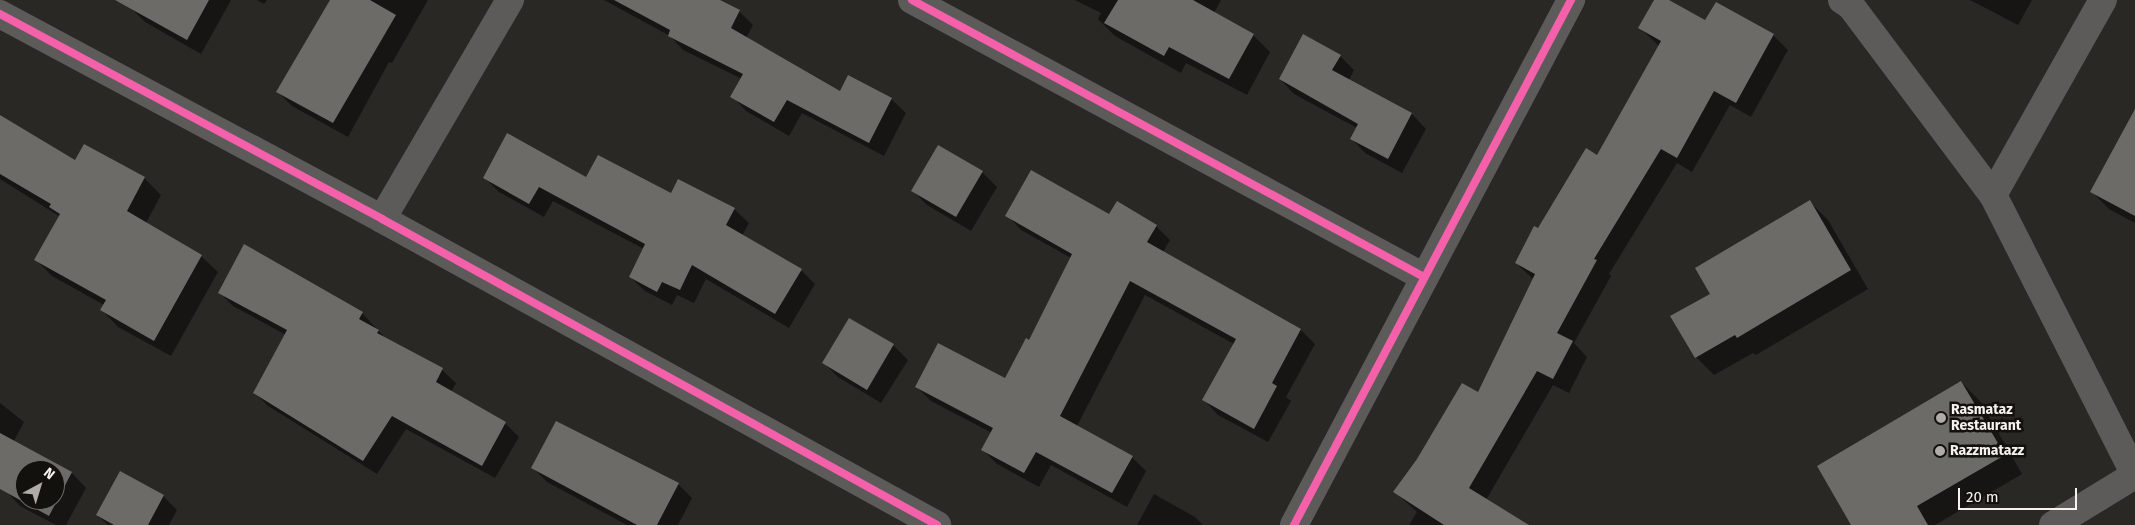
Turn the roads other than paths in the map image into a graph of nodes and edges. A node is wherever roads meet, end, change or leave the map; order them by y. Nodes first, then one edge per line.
1 (510, 0) edge
2 (912, 0) edge
3 (1571, 0) edge
4 (1842, 0) edge
5 (2103, 0) edge
6 (0, 14) edge
7 (1993, 195) junction
8 (382, 219) junction
9 (1424, 277) junction
10 (2135, 475) edge
11 (937, 525) edge
12 (1294, 525) edge
13 (2052, 525) edge

1 - 8 street
2 - 9 street
3 - 9 street
4 - 7 street
5 - 7 street
6 - 8 street
7 - 10 street
8 - 11 street
9 - 12 street
10 - 13 street

